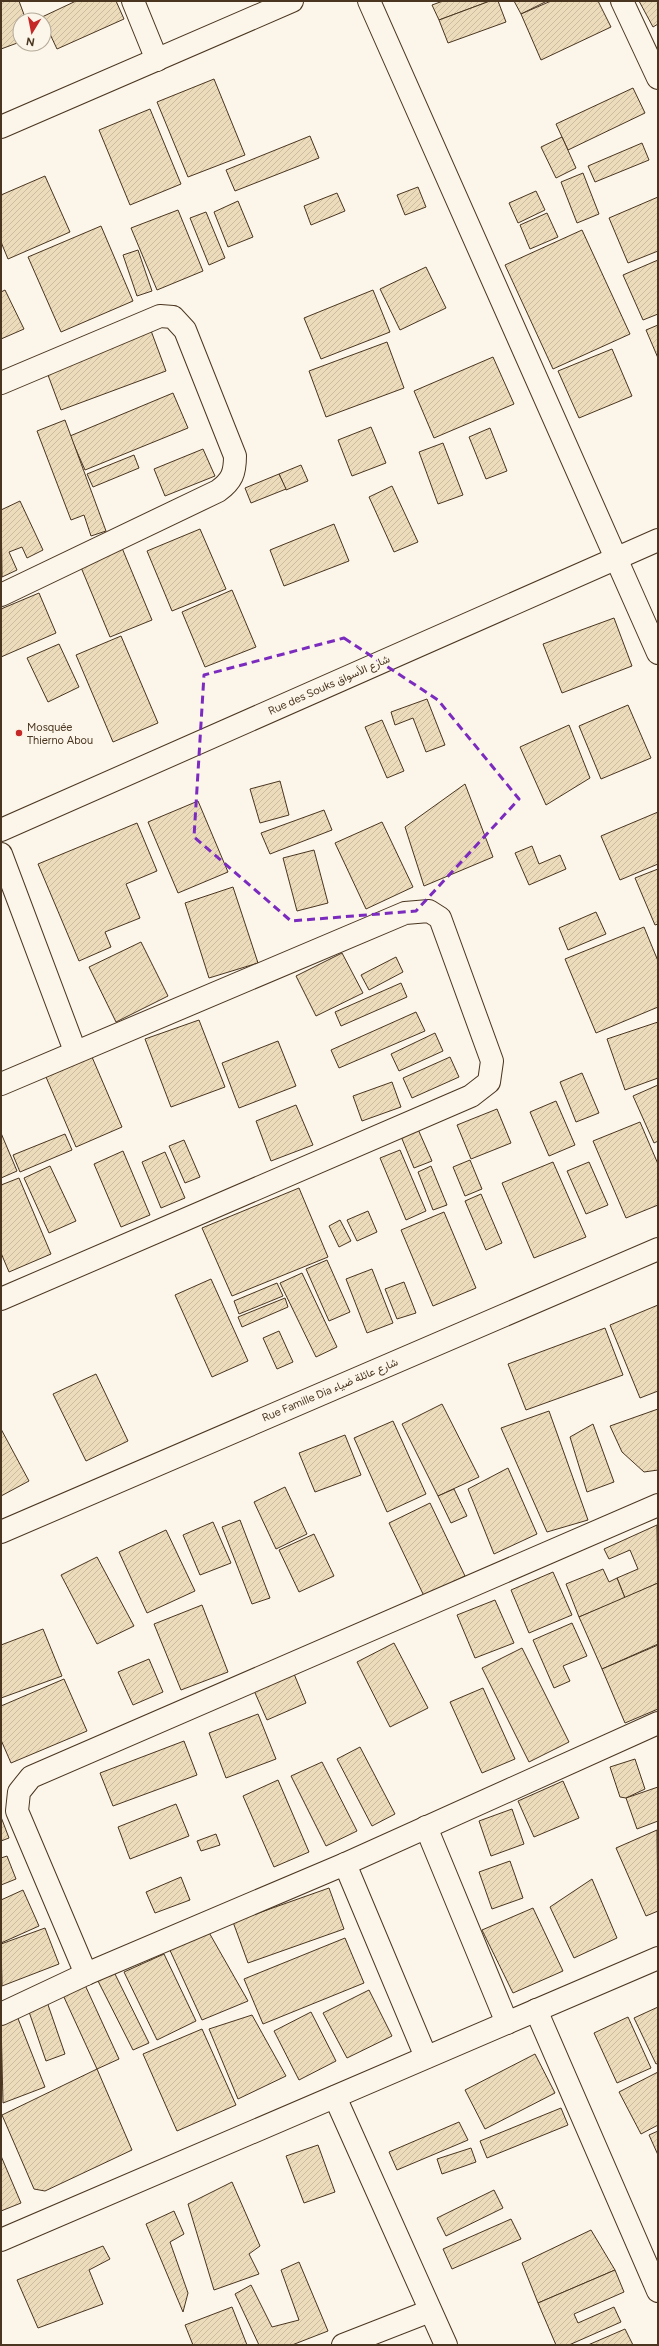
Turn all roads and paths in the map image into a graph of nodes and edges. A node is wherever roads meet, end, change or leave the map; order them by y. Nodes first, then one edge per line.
1 (133, 1) edge
2 (292, 1) edge
3 (369, 1) edge
4 (622, 1) edge
5 (158, 60) junction
6 (658, 78) edge
7 (1, 127) edge
8 (1, 383) edge
9 (658, 540) edge
10 (617, 558) junction
11 (1, 595) edge
12 (658, 653) edge
13 (1, 830) edge
14 (1, 854) edge
15 (75, 1051) junction
16 (1, 1084) edge
17 (658, 1249) edge
18 (1, 1299) edge
19 (658, 1505) edge
20 (1, 1532) edge
21 (658, 1723) edge
22 (426, 1827) junction
23 (345, 1864) junction
24 (658, 1958) edge
25 (86, 1974) junction
26 (536, 2010) junction
27 (1, 2014) edge
28 (507, 2023) junction
29 (426, 2057) junction
30 (335, 2097) junction
31 (1, 2240) edge
32 (658, 2291) edge
33 (430, 2311) junction
34 (343, 2345) edge
35 (446, 2345) edge

1 - 5 street
2 - 5 street
3 - 10 street
4 - 6 street
5 - 7 street
8 - 11 street
9 - 10 street, Rue des Souks شارع الأسواق
10 - 12 street
10 - 13 street, Rue des Souks شارع الأسواق
14 - 15 street
15 - 16 street
15 - 18 street
17 - 20 street, Rue Famille Dia شارع عائلة ضياء
19 - 25 street
21 - 22 street
22 - 23 street
22 - 28 street
23 - 25 street
23 - 29 street
24 - 26 street
25 - 27 street
26 - 28 street
26 - 32 street
28 - 29 street
29 - 30 street
30 - 31 street
30 - 33 street
33 - 34 street
33 - 35 street

